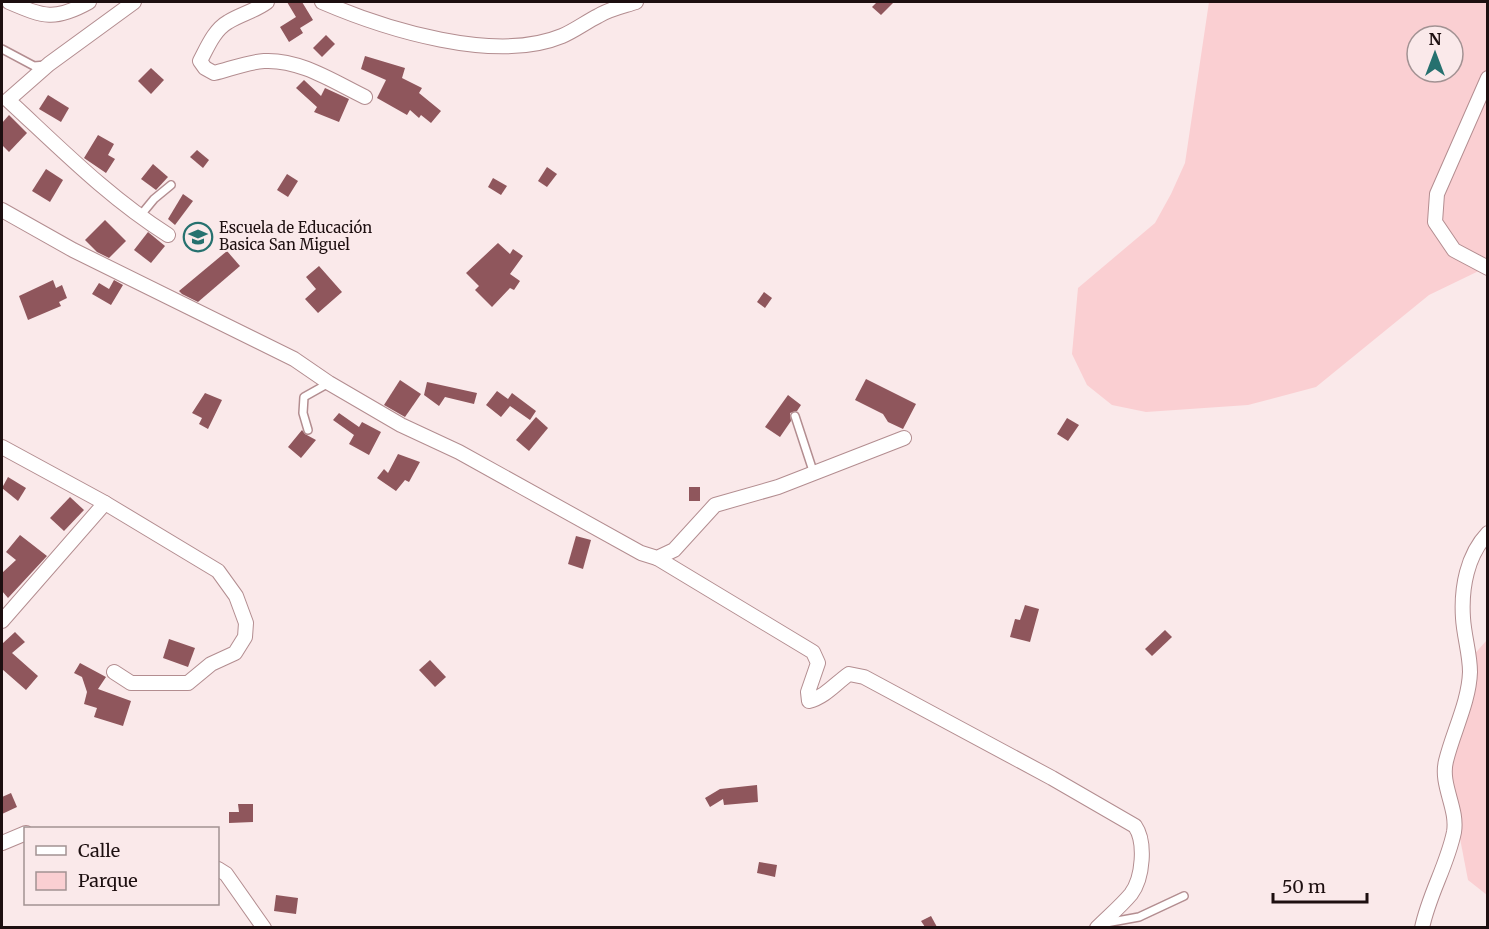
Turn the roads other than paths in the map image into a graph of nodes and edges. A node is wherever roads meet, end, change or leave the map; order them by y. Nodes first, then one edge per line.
1 (9, 2) edge
2 (88, 2) edge
3 (134, 2) edge
4 (267, 2) edge
5 (322, 2) edge
6 (636, 2) edge
7 (2, 48) edge
8 (49, 64) junction
9 (1488, 78) edge
10 (365, 97) dead end
11 (5, 103) edge
12 (171, 184) dead end
13 (2, 210) edge
14 (140, 216) junction
15 (168, 235) dead end
16 (1488, 268) edge
17 (329, 383) junction
18 (795, 416) dead end
19 (308, 430) dead end
20 (904, 438) dead end
21 (2, 447) edge
22 (814, 474) junction
23 (105, 503) junction
24 (1488, 533) edge
25 (657, 558) junction
26 (2, 621) edge
27 (114, 672) dead end
28 (24, 834) edge
29 (2, 843) edge
30 (219, 870) edge
31 (1184, 896) dead end
32 (1099, 926) edge
33 (264, 927) edge
34 (1422, 927) edge

1 - 2 street
3 - 8 street
4 - 10 street
5 - 6 street
7 - 8 lane
8 - 11 street
9 - 16 street
11 - 14 street
12 - 14 lane
13 - 17 street
14 - 15 street
17 - 19 lane
17 - 25 street
18 - 22 lane
20 - 22 street
21 - 23 street
22 - 25 street
23 - 26 street
23 - 27 street
24 - 34 street
25 - 32 street
28 - 29 street
30 - 33 street
31 - 32 lane

